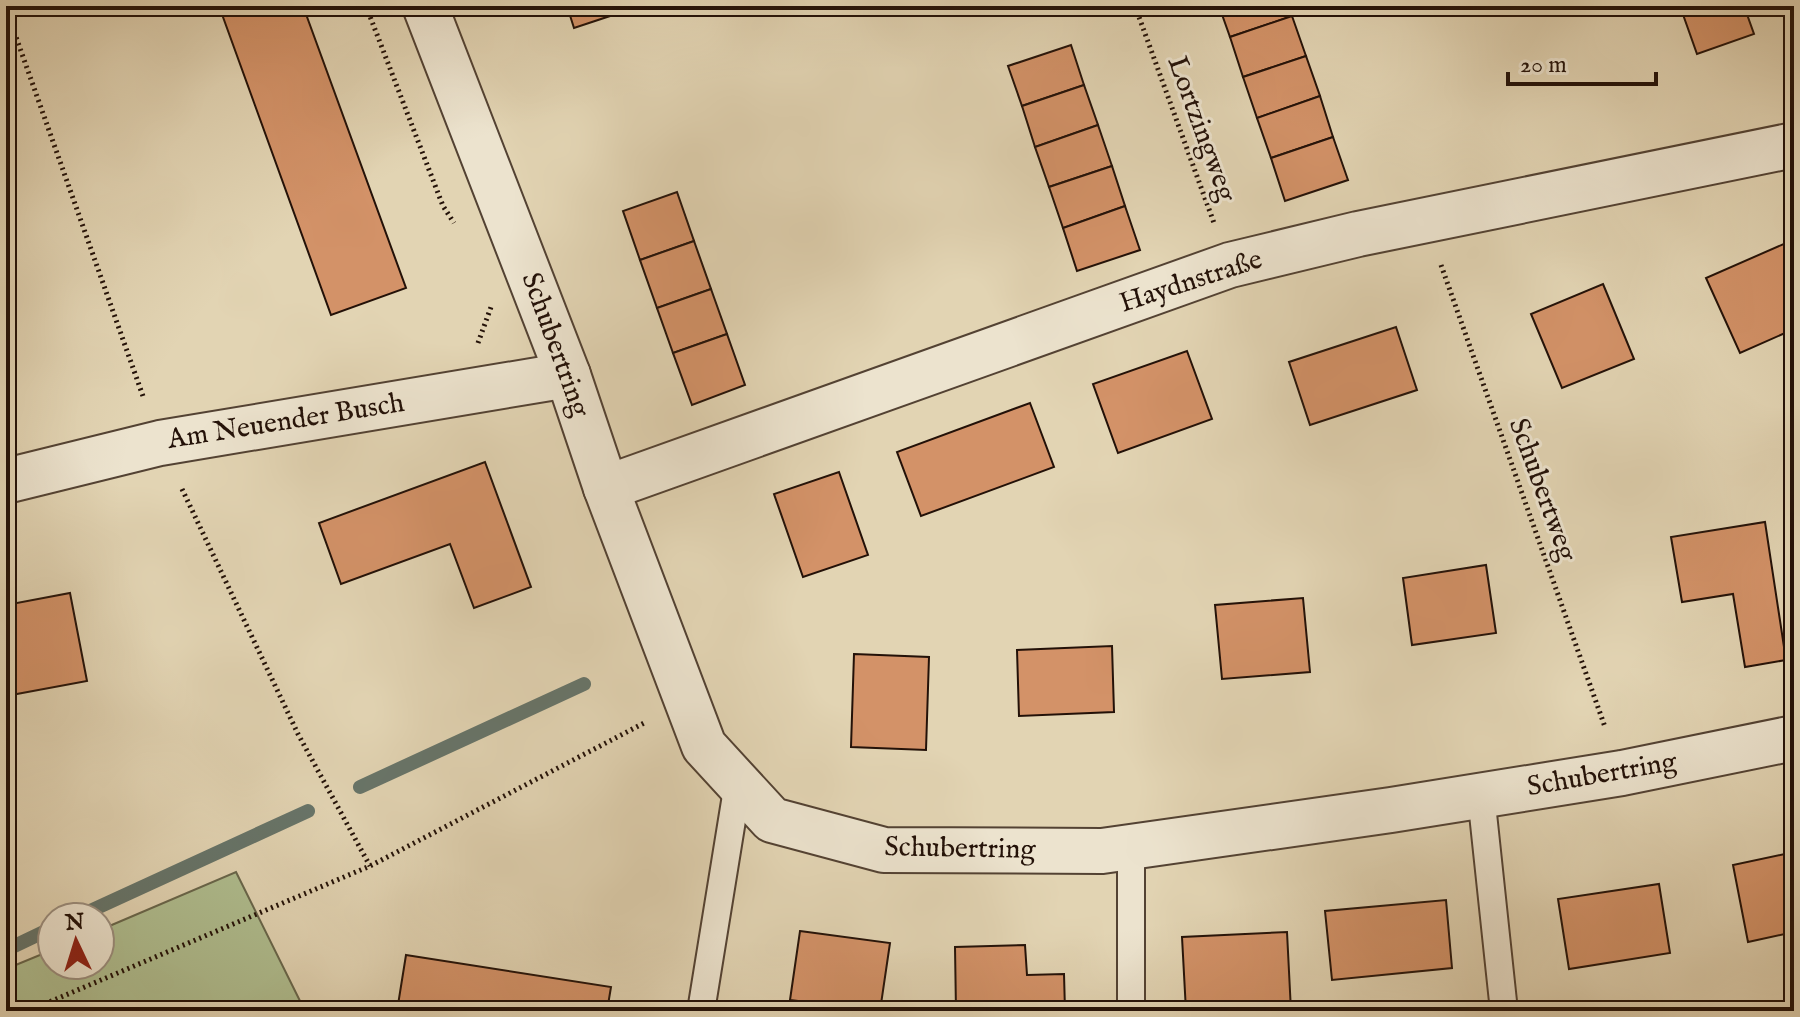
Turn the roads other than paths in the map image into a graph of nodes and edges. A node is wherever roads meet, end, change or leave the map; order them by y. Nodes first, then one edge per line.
1 (425, 6) edge
2 (1794, 145) edge
3 (568, 375) junction
4 (6, 481) edge
5 (606, 488) junction
6 (1794, 738) edge
7 (738, 783) junction
8 (1481, 795) junction
9 (1131, 847) junction
10 (701, 1011) edge
11 (1131, 1011) edge
12 (1504, 1011) edge

1 - 3 street, Schubertring
2 - 5 street, Haydnstraße
3 - 4 street, Am Neuender Busch
3 - 5 street, Schubertring
5 - 7 street, Schubertring
6 - 8 street, Schubertring
7 - 9 street, Schubertring
7 - 10 lane
8 - 9 street, Schubertring
8 - 12 lane
9 - 11 lane

